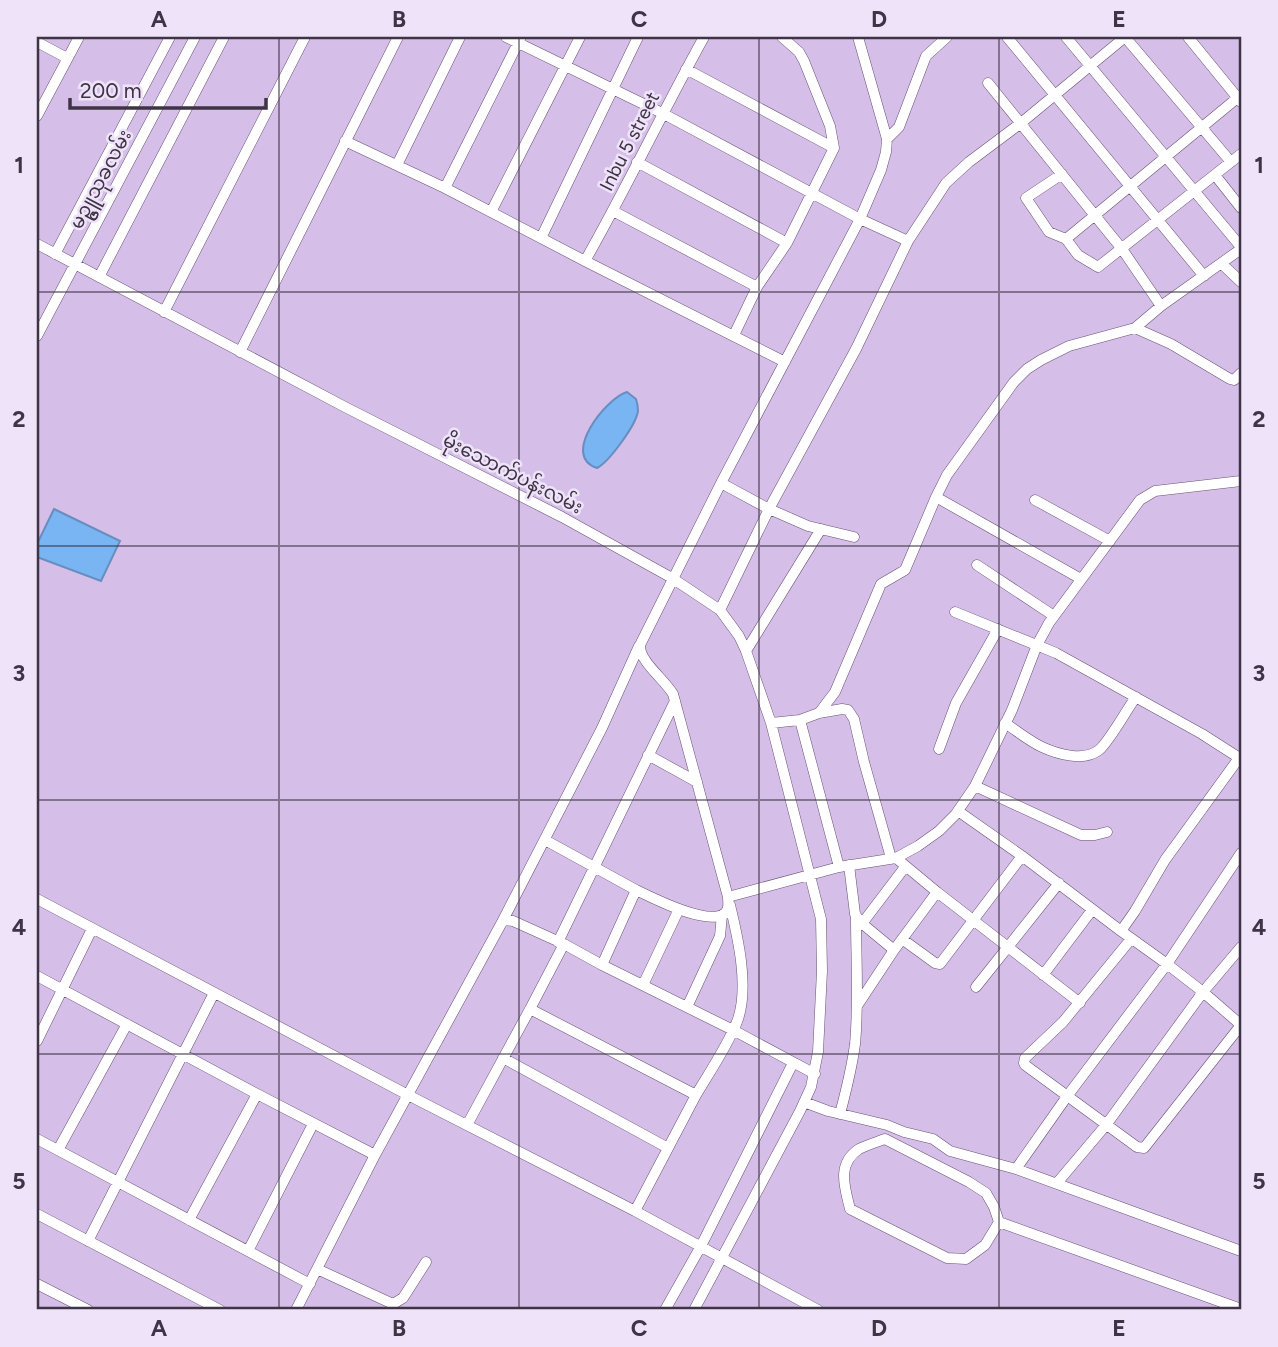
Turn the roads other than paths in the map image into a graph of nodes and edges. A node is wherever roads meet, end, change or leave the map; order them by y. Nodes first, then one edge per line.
1 (79, 37) edge
2 (170, 37) edge
3 (195, 37) edge
4 (224, 37) edge
5 (305, 37) edge
6 (398, 37) edge
7 (460, 37) edge
8 (506, 37) edge
9 (580, 37) edge
10 (638, 37) edge
11 (704, 37) edge
12 (782, 37) edge
13 (858, 37) edge
14 (947, 37) edge
15 (1007, 37) edge
16 (1066, 37) edge
17 (1125, 37) edge
18 (1188, 37) edge
19 (519, 40) edge
20 (37, 42) edge
21 (67, 58) junction
22 (1090, 66) junction
23 (566, 67) junction
24 (686, 69) junction
25 (988, 83) dead end
26 (612, 90) junction
27 (1055, 95) junction
28 (1240, 98) edge
29 (662, 113) junction
30 (37, 116) edge
31 (1021, 123) junction
32 (1202, 128) junction
33 (887, 139) junction
34 (345, 141) junction
35 (834, 148) junction
36 (1241, 154) edge
37 (1166, 158) junction
38 (637, 162) junction
39 (1231, 162) junction
40 (397, 165) junction
41 (1062, 174) junction
42 (1214, 175) junction
43 (1132, 187) junction
44 (445, 188) junction
45 (1194, 192) junction
46 (812, 194) junction
47 (1241, 208) edge
48 (613, 211) junction
49 (491, 212) junction
50 (1096, 216) junction
51 (860, 219) junction
52 (1157, 220) junction
53 (541, 238) junction
54 (1066, 239) junction
55 (908, 241) junction
56 (787, 243) junction
57 (37, 244) edge
58 (1241, 248) edge
59 (1122, 249) junction
60 (55, 254) junction
61 (585, 261) junction
62 (75, 264) junction
63 (1222, 264) junction
64 (1204, 276) junction
65 (99, 277) junction
66 (1241, 282) edge
67 (757, 287) junction
68 (1161, 306) junction
69 (164, 312) junction
70 (1135, 328) junction
71 (734, 335) junction
72 (37, 337) edge
73 (240, 352) junction
74 (785, 362) junction
75 (1239, 380) edge
76 (1241, 481) edge
77 (721, 483) junction
78 (936, 497) junction
79 (1035, 500) dead end
80 (769, 509) junction
81 (821, 529) junction
82 (854, 537) dead end
83 (1110, 541) junction
84 (977, 565) dead end
85 (672, 578) junction
86 (1081, 579) junction
87 (720, 610) junction
88 (955, 612) dead end
89 (1054, 617) junction
90 (998, 629) junction
91 (640, 645) junction
92 (1037, 645) junction
93 (747, 651) junction
94 (1136, 697) junction
95 (675, 702) junction
96 (819, 713) junction
97 (800, 720) junction
98 (771, 723) junction
99 (1005, 723) junction
100 (939, 749) dead end
101 (648, 755) junction
102 (1240, 759) edge
103 (697, 782) junction
104 (975, 786) junction
105 (958, 811) junction
106 (1107, 831) dead end
107 (545, 839) junction
108 (1241, 853) edge
109 (1022, 856) junction
110 (893, 858) junction
111 (844, 866) junction
112 (594, 867) junction
113 (905, 867) junction
114 (810, 874) junction
115 (1059, 883) junction
116 (636, 890) junction
117 (937, 892) junction
118 (728, 897) junction
119 (37, 899) edge
120 (679, 909) junction
121 (1092, 910) junction
122 (722, 915) junction
123 (858, 919) junction
124 (974, 921) junction
125 (500, 924) junction
126 (92, 929) junction
127 (1121, 931) junction
128 (902, 939) junction
129 (1131, 939) junction
130 (561, 943) junction
131 (1241, 947) edge
132 (1009, 948) junction
133 (894, 950) junction
134 (1167, 964) junction
135 (602, 965) junction
136 (37, 975) edge
137 (1044, 975) junction
138 (643, 985) junction
139 (976, 987) dead end
140 (64, 989) junction
141 (1203, 992) junction
142 (214, 993) junction
143 (1080, 1003) junction
144 (857, 1006) junction
145 (687, 1007) junction
146 (530, 1009) junction
147 (127, 1024) junction
148 (1241, 1025) edge
149 (733, 1030) junction
150 (37, 1041) edge
151 (184, 1055) junction
152 (503, 1058) junction
153 (793, 1063) junction
154 (815, 1074) junction
155 (257, 1094) junction
156 (408, 1095) junction
157 (696, 1095) junction
158 (1068, 1095) junction
159 (804, 1102) junction
160 (841, 1114) junction
161 (313, 1124) junction
162 (467, 1125) junction
163 (1106, 1125) junction
164 (37, 1139) edge
165 (668, 1148) junction
166 (58, 1150) junction
167 (375, 1155) junction
168 (1016, 1168) junction
169 (118, 1182) junction
170 (1057, 1183) junction
171 (635, 1211) junction
172 (37, 1214) edge
173 (190, 1220) junction
174 (999, 1222) junction
175 (88, 1241) junction
176 (701, 1246) junction
177 (248, 1251) junction
178 (1241, 1251) edge
179 (721, 1259) junction
180 (426, 1262) dead end
181 (317, 1269) junction
182 (37, 1284) edge
183 (310, 1284) junction
184 (1241, 1309) edge
185 (88, 1310) edge
186 (220, 1310) edge
187 (296, 1310) edge
188 (665, 1310) edge
189 (694, 1310) edge
190 (818, 1310) edge

1 - 21 street
2 - 60 street
3 - 62 street, မဥ္ဇူသုခလမ်း
4 - 65 street
5 - 69 street
6 - 34 street
7 - 40 street
8 - 19 street
9 - 23 street
10 - 26 street
11 - 24 street, Inbu 5 street
12 - 35 street
13 - 33 street
14 - 33 street
15 - 27 street
16 - 22 street
17 - 22 street
17 - 32 street
18 - 28 street
19 - 23 street
19 - 44 street
20 - 21 street
21 - 30 street
22 - 27 street
22 - 37 street
23 - 26 street
23 - 49 street
24 - 29 street, Inbu 5 street
24 - 35 street
25 - 31 street
26 - 29 street
26 - 53 street
27 - 31 street
27 - 43 street
28 - 32 street
29 - 38 street, Inbu 5 street
29 - 46 street
31 - 41 street
31 - 55 street
32 - 37 street
32 - 39 street
33 - 51 street
34 - 40 street
34 - 73 street
35 - 46 street
36 - 39 street
37 - 43 street
37 - 45 street
38 - 48 street, Inbu 5 street
38 - 56 street
39 - 42 street
40 - 44 street
41 - 50 street
41 - 54 street
42 - 45 street
42 - 47 street
43 - 50 street
43 - 52 street
44 - 49 street
45 - 52 street
45 - 58 street
46 - 51 street
46 - 56 street
48 - 61 street, Inbu 5 street
48 - 67 street
49 - 53 street
50 - 54 street
50 - 59 street
51 - 55 street
51 - 74 street
52 - 59 street
52 - 64 street
53 - 61 street
54 - 59 street
55 - 80 street
56 - 67 street
57 - 60 street, မိုးသောက်ပန်းလမ်း
58 - 63 street
59 - 68 street
60 - 62 street, မိုးသောက်ပန်းလမ်း
61 - 71 street
62 - 65 street, မိုးသောက်ပန်းလမ်း
62 - 72 street, မဥ္ဇူသုခလမ်း
63 - 64 street
63 - 66 street
64 - 68 street
65 - 69 street, မိုးသောက်ပန်းလမ်း
67 - 71 street
68 - 70 street
69 - 73 street, မိုးသောက်ပန်းလမ်း
70 - 75 street
70 - 78 street
71 - 74 street
73 - 85 street, မိုးသောက်ပန်းလမ်း
74 - 77 street
76 - 83 street
77 - 80 street
77 - 85 street
78 - 86 street
78 - 96 street
79 - 83 street
80 - 81 street
80 - 87 street
81 - 82 street
81 - 93 street
83 - 86 street
84 - 89 street
85 - 87 street, မိုးသောက်ပန်းလမ်း
85 - 91 street
86 - 89 street
87 - 93 street, မိုးသောက်ပန်းလမ်း
88 - 90 street
89 - 92 street
90 - 92 street
90 - 100 street
91 - 95 street
91 - 107 street
92 - 94 street
92 - 99 street
93 - 98 street, မိုးသောက်ပန်းလမ်း
94 - 99 street
94 - 102 street
95 - 101 street
95 - 103 street
96 - 97 street
96 - 110 street
97 - 98 street
97 - 111 street
98 - 114 street, မိုးသောက်ပန်းလမ်း
99 - 104 street
101 - 103 street
101 - 112 street
102 - 127 street
103 - 118 street
104 - 105 street
104 - 106 street
105 - 109 street
105 - 110 street
107 - 112 street
107 - 125 street
108 - 134 street
109 - 115 street
109 - 124 street
110 - 111 street
110 - 113 street
111 - 114 street
111 - 123 street
112 - 116 street
112 - 130 street
113 - 117 street
113 - 123 street
114 - 118 street
114 - 154 street, မိုးသောက်ပန်းလမ်း
115 - 121 street
115 - 132 street
116 - 120 street
116 - 135 street
117 - 124 street
117 - 128 street
118 - 122 street
118 - 149 street
119 - 126 street
120 - 122 street
120 - 138 street
121 - 127 street
121 - 137 street
122 - 145 street
123 - 133 street
123 - 144 street
124 - 128 street
124 - 132 street
125 - 130 street
125 - 156 street
126 - 140 street
126 - 142 street
127 - 129 street
128 - 133 street
129 - 134 street
129 - 143 street
130 - 135 street
130 - 146 street
131 - 141 street
132 - 137 street
132 - 139 street
133 - 144 street
134 - 141 street
134 - 158 street
135 - 138 street
136 - 140 street
137 - 143 street
138 - 145 street
140 - 147 street
140 - 150 street
141 - 148 street
141 - 163 street
142 - 151 street
142 - 156 street
143 - 158 street
144 - 160 street
145 - 149 street
146 - 152 street
146 - 157 street
147 - 151 street
147 - 166 street
148 - 163 street
149 - 153 street
149 - 157 street
151 - 155 street
151 - 169 street
152 - 162 street
152 - 165 street
153 - 154 street
153 - 176 street
154 - 159 street, မိုးသောက်ပန်းလမ်း
155 - 161 street
155 - 173 street
156 - 162 street
156 - 167 street
157 - 165 street
158 - 163 street
158 - 168 street
159 - 160 street
159 - 179 street, မိုးသောက်ပန်းလမ်း
160 - 168 street
161 - 167 street
161 - 177 street
162 - 171 street
163 - 170 street
164 - 166 street
165 - 171 street
166 - 169 street
167 - 181 street
168 - 170 street
169 - 173 street
169 - 175 street
170 - 178 street
171 - 176 street
172 - 175 street
173 - 177 street
174 - 174 street
174 - 184 street
175 - 186 street
176 - 179 street
176 - 188 street
177 - 183 street
179 - 189 street, မိုးသောက်ပန်းလမ်း
179 - 190 street
180 - 181 street
181 - 183 street
182 - 185 street
183 - 187 street

